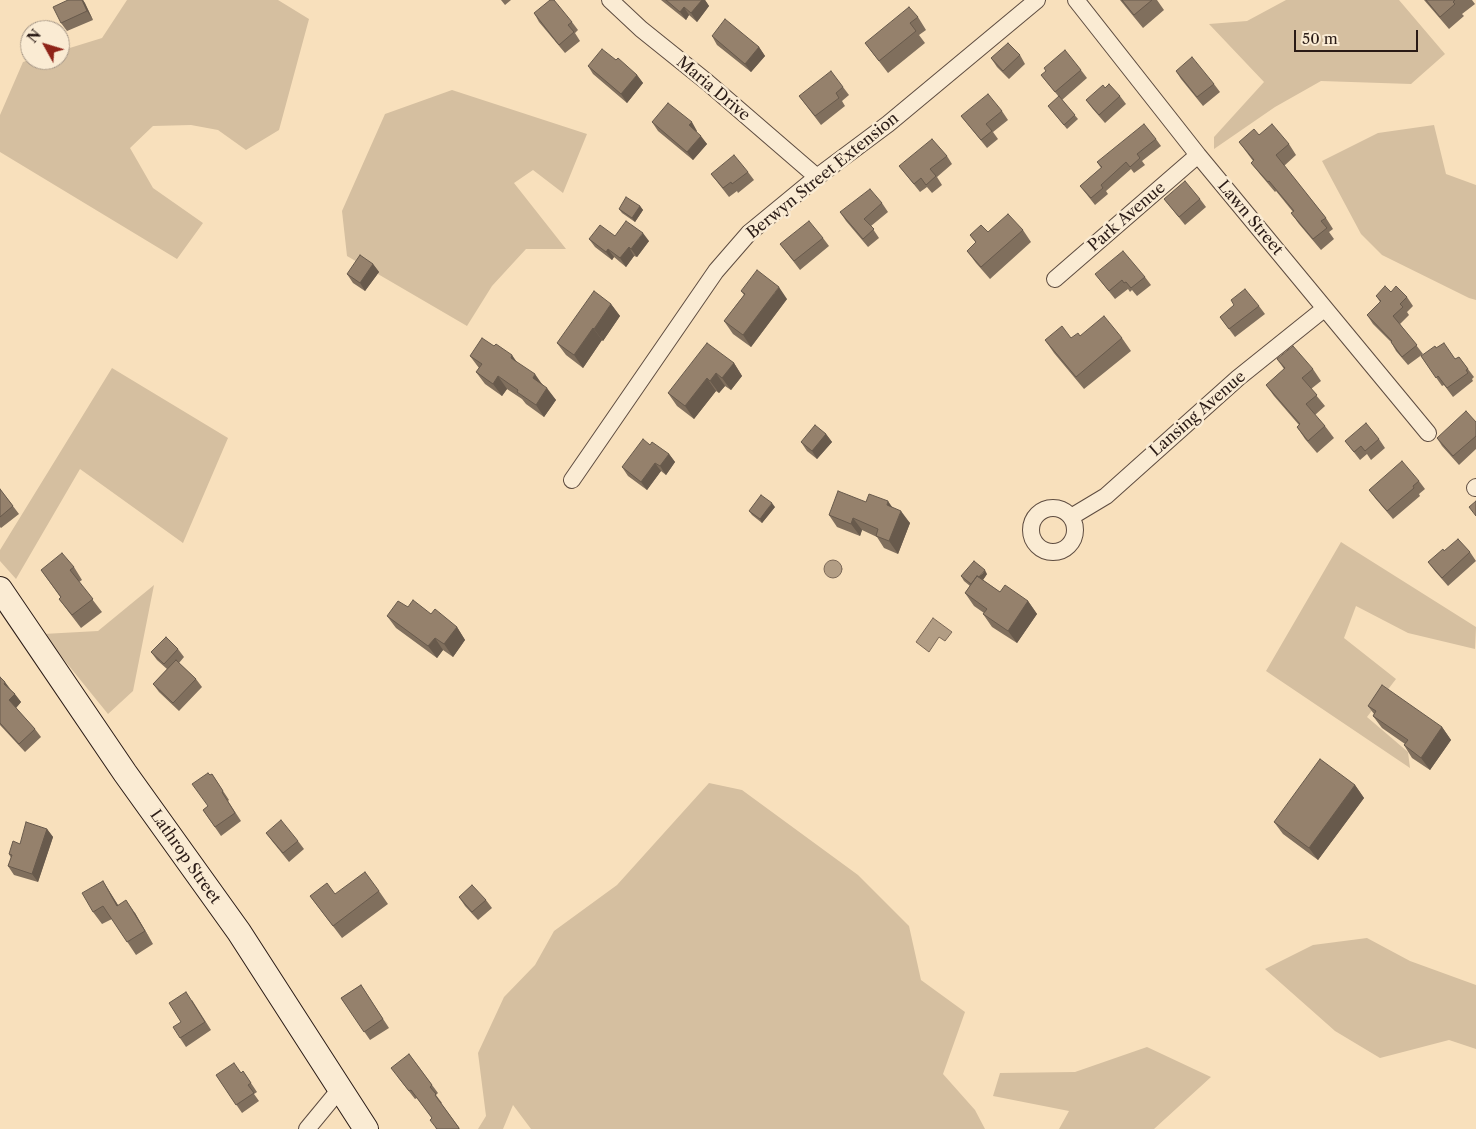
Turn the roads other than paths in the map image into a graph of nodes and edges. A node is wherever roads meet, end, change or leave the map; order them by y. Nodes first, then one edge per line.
1 (610, 0) edge
2 (1037, 0) edge
3 (1076, 0) edge
4 (1198, 155) junction
5 (817, 177) junction
6 (1055, 279) dead end
7 (1324, 309) junction
8 (1428, 433) dead end
9 (572, 480) dead end
10 (1071, 517) dead end
11 (0, 588) edge
12 (340, 1089) junction
13 (307, 1129) edge
14 (366, 1129) edge

1 - 5 street, Maria Drive
2 - 5 street, Berwyn Street Extension
3 - 4 street, Lawn Street
4 - 6 street, Park Avenue
4 - 7 street, Lawn Street
5 - 9 street, Berwyn Street Extension
7 - 8 street, Lawn Street
7 - 10 street, Lansing Avenue
11 - 12 street, Lathrop Street
12 - 13 street
12 - 14 street, Lathrop Street

